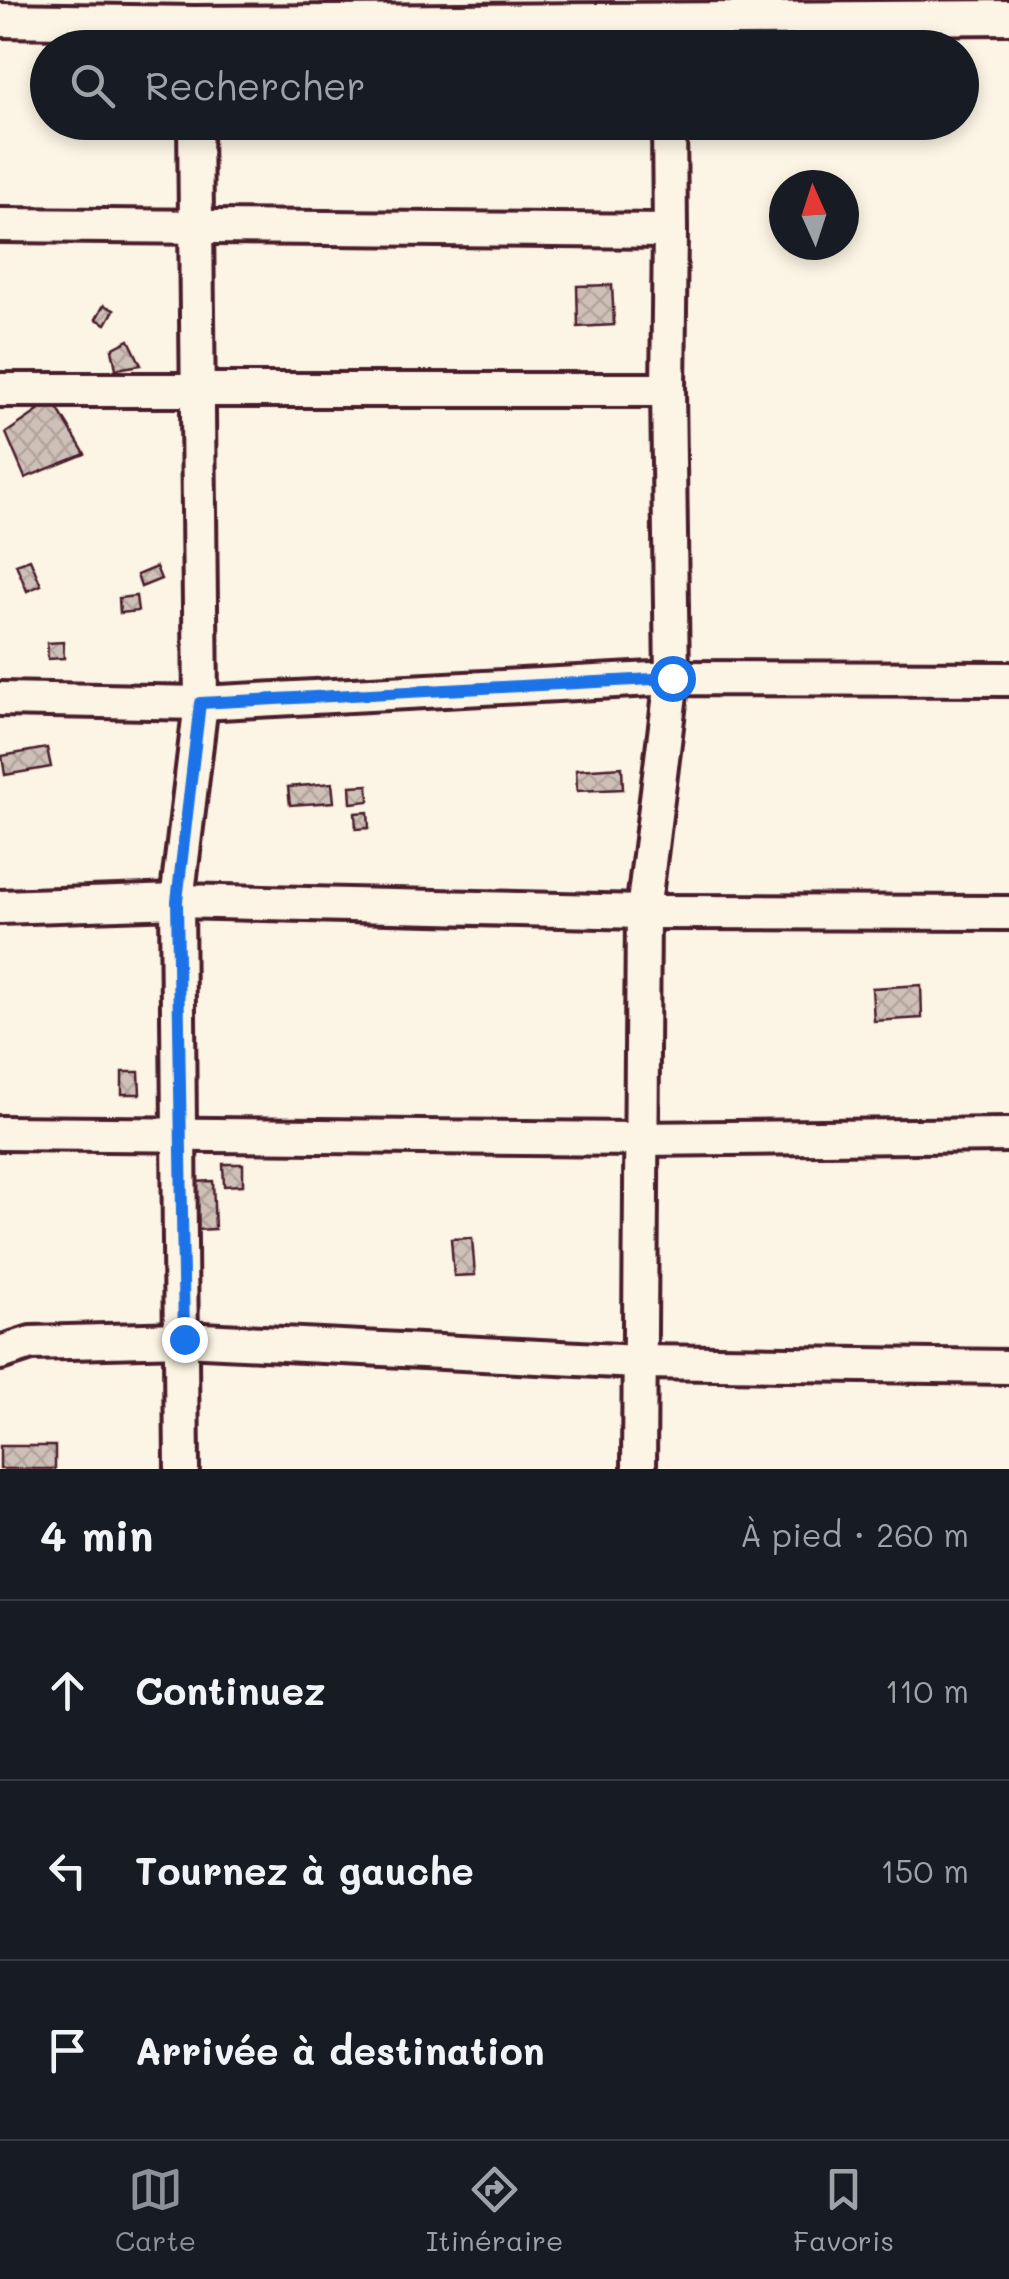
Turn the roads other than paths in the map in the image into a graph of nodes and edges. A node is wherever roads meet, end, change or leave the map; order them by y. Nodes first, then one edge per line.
1 (550, 10) edge
2 (1009, 17) edge
3 (0, 20) edge
4 (129, 30) edge
5 (265, 30) edge
6 (652, 30) edge
7 (731, 30) edge
8 (195, 140) edge
9 (669, 140) edge
10 (0, 225) edge
11 (196, 227) junction
12 (670, 231) junction
13 (0, 390) edge
14 (198, 390) junction
15 (668, 390) junction
16 (672, 678) junction
17 (1009, 679) edge
18 (0, 698) edge
19 (200, 703) junction
20 (177, 901) junction
21 (0, 906) edge
22 (643, 912) junction
23 (1009, 913) edge
24 (0, 1133) edge
25 (182, 1135) junction
26 (1009, 1135) edge
27 (639, 1139) junction
28 (184, 1339) junction
29 (0, 1354) edge
30 (638, 1362) junction
31 (1009, 1367) edge
32 (182, 1469) edge
33 (638, 1469) edge

1 - 5 street
1 - 6 street
2 - 7 street
3 - 4 street
8 - 11 street
9 - 12 street
10 - 11 street
11 - 12 street
11 - 14 street
12 - 15 street
13 - 14 street
14 - 15 street
14 - 19 street
15 - 16 street
16 - 17 street
16 - 19 street
16 - 22 street
18 - 19 street
19 - 20 street
20 - 21 street
20 - 22 street
20 - 25 street
22 - 23 street
22 - 27 street
24 - 25 street
25 - 27 street
25 - 28 street
26 - 27 street
27 - 30 street
28 - 29 street
28 - 30 street
28 - 32 street
30 - 31 street
30 - 33 street

